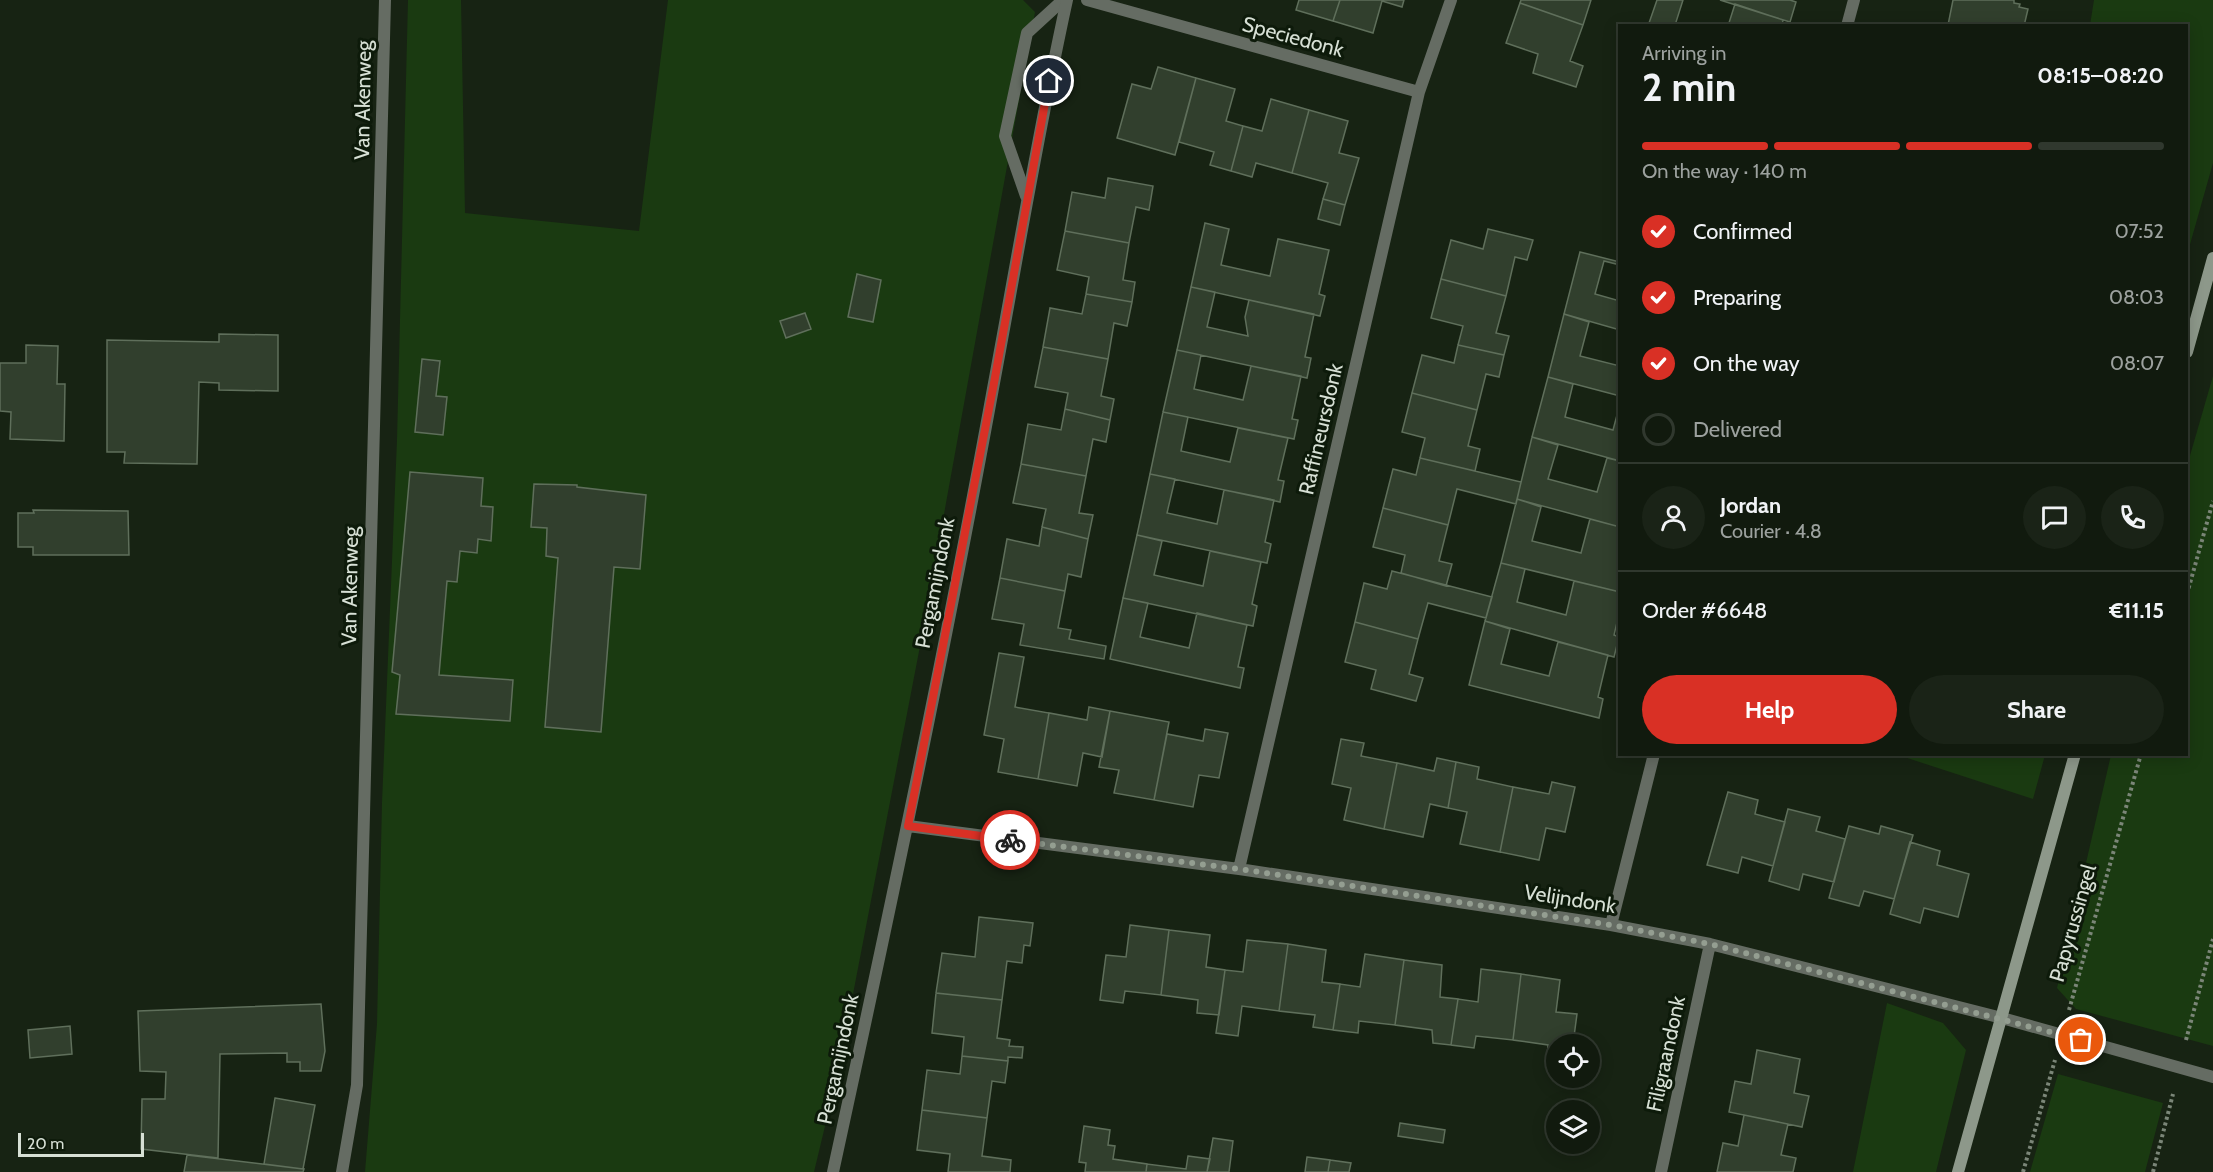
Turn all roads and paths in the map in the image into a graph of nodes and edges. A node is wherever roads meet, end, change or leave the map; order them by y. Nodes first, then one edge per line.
1 (385, 0) edge
2 (1065, 0) edge
3 (1087, 0) edge
4 (1451, 0) edge
5 (1854, 0) edge
6 (1848, 24) edge
7 (1419, 92) junction
8 (1026, 196) junction
9 (2213, 258) edge
10 (2188, 348) edge
11 (2213, 501) edge
12 (2188, 590) edge
13 (1653, 756) edge
14 (2074, 756) edge
15 (2139, 756) edge
16 (908, 826) junction
17 (1239, 869) junction
18 (1611, 925) junction
19 (1710, 944) junction
20 (2002, 1018) junction
21 (2062, 1035) junction
22 (2213, 1077) edge
23 (342, 1172) edge
24 (833, 1172) edge
25 (1661, 1172) edge
26 (1958, 1172) edge
27 (2023, 1172) edge

1 - 23 street, Van Akenweg
2 - 8 street, Pergamijndonk
2 - 8 street
3 - 7 street, Speciedonk
4 - 7 street, Raffineursdonk
5 - 6 street
7 - 17 street, Raffineursdonk
8 - 16 street, Pergamijndonk
9 - 10 street
11 - 12 path
13 - 18 street
14 - 20 street, Papyrussingel
15 - 21 path, Papyrussingel
16 - 17 street, Velijndonk
16 - 24 street, Pergamijndonk
17 - 18 street, Velijndonk
18 - 19 street, Velijndonk
19 - 20 street, Velijndonk
19 - 25 street, Filigraandonk
20 - 21 street, Velijndonk
20 - 26 street, Papyrussingel
21 - 22 street, Velijndonk
21 - 27 path, Papyrussingel

